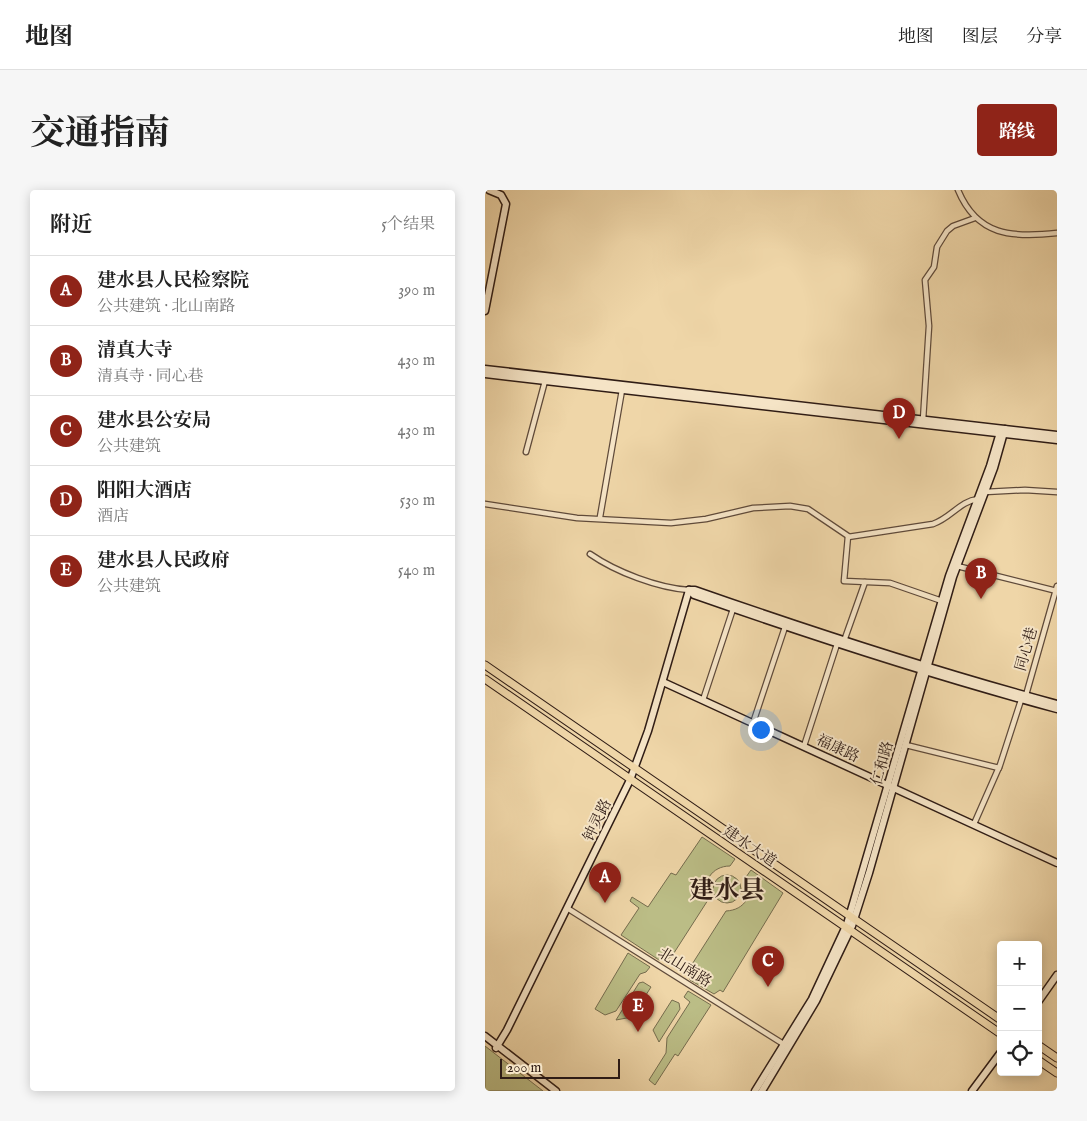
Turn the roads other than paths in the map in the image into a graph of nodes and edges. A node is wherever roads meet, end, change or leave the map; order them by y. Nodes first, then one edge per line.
1 (489, 190) edge
2 (958, 190) edge
3 (975, 218) junction
4 (1057, 233) edge
5 (485, 311) edge
6 (485, 369) edge
7 (485, 374) edge
8 (545, 381) junction
9 (622, 390) junction
10 (691, 395) junction
11 (923, 420) junction
12 (1002, 431) junction
13 (1057, 438) edge
14 (526, 452) dead end
15 (985, 492) junction
16 (1057, 492) edge
17 (978, 499) junction
18 (485, 504) edge
19 (600, 517) junction
20 (848, 537) junction
21 (591, 554) dead end
22 (957, 566) junction
23 (865, 582) junction
24 (1057, 589) edge
25 (689, 590) junction
26 (942, 601) junction
27 (733, 609) junction
28 (785, 627) junction
29 (844, 641) junction
30 (837, 644) junction
31 (485, 665) edge
32 (924, 669) junction
33 (485, 679) edge
34 (663, 682) junction
35 (1023, 696) junction
36 (703, 700) junction
37 (1057, 704) edge
38 (1057, 709) edge
39 (753, 722) junction
40 (906, 745) junction
41 (804, 746) junction
42 (999, 768) junction
43 (635, 769) junction
44 (630, 780) junction
45 (891, 786) junction
46 (974, 824) junction
47 (1057, 863) edge
48 (567, 908) junction
49 (852, 918) junction
50 (847, 929) junction
51 (1057, 975) edge
52 (1042, 996) edge
53 (997, 1017) edge
54 (997, 1031) edge
55 (485, 1036) edge
56 (485, 1040) edge
57 (497, 1046) junction
58 (786, 1046) junction
59 (1042, 1048) edge
60 (997, 1057) edge
61 (1057, 1058) edge
62 (1042, 1063) edge
63 (1057, 1073) edge
64 (550, 1091) edge
65 (556, 1091) edge
66 (755, 1091) edge
67 (762, 1091) edge
68 (972, 1091) edge

1 - 5 main road
2 - 3 street
3 - 4 street
3 - 11 street
6 - 10 main road
7 - 8 main road
8 - 9 main road
8 - 14 street
9 - 10 main road
9 - 19 street
10 - 11 main road
10 - 12 main road
11 - 12 main road
12 - 13 main road
12 - 15 main road, 仁和路
12 - 17 main road, 仁和路
15 - 16 street
15 - 22 main road, 仁和路
17 - 20 street
17 - 26 main road, 仁和路
18 - 19 street
19 - 20 street
20 - 23 street
21 - 25 street
22 - 24 street, 同心巷
22 - 32 main road, 仁和路
23 - 26 street
23 - 29 street
24 - 35 street, 同心巷
25 - 27 main road
25 - 29 main road
25 - 34 main road, 钟灵路
26 - 32 main road, 仁和路
27 - 28 main road
27 - 36 street
28 - 30 main road
28 - 39 street
29 - 32 main road
30 - 32 main road
30 - 41 street
31 - 43 main road, 建水大道
32 - 35 main road
32 - 40 main road, 仁和路
32 - 45 main road, 仁和路
33 - 44 main road, 建水大道
34 - 36 main road, 福康路
34 - 43 main road, 钟灵路
35 - 37 main road
35 - 38 main road
35 - 42 street, 同心巷
36 - 39 main road, 福康路
39 - 41 main road, 福康路
40 - 42 street
40 - 45 main road, 仁和路
41 - 45 main road, 福康路
42 - 46 street, 同心巷
43 - 44 main road, 钟灵路
43 - 49 main road, 建水大道
44 - 48 main road, 钟灵路
44 - 50 main road, 建水大道
45 - 46 main road, 福康路
45 - 49 main road, 仁和路
46 - 47 main road, 福康路
48 - 57 main road, 钟灵路
48 - 58 street, 北山南路
49 - 50 main road, 仁和路
49 - 53 main road, 建水大道
50 - 54 main road, 建水大道
50 - 58 main road, 仁和路
51 - 52 main road
55 - 57 main road
56 - 57 main road
57 - 64 main road
57 - 65 main road
58 - 66 main road, 仁和路
58 - 67 main road, 仁和路
59 - 61 main road
60 - 68 main road
62 - 63 main road

